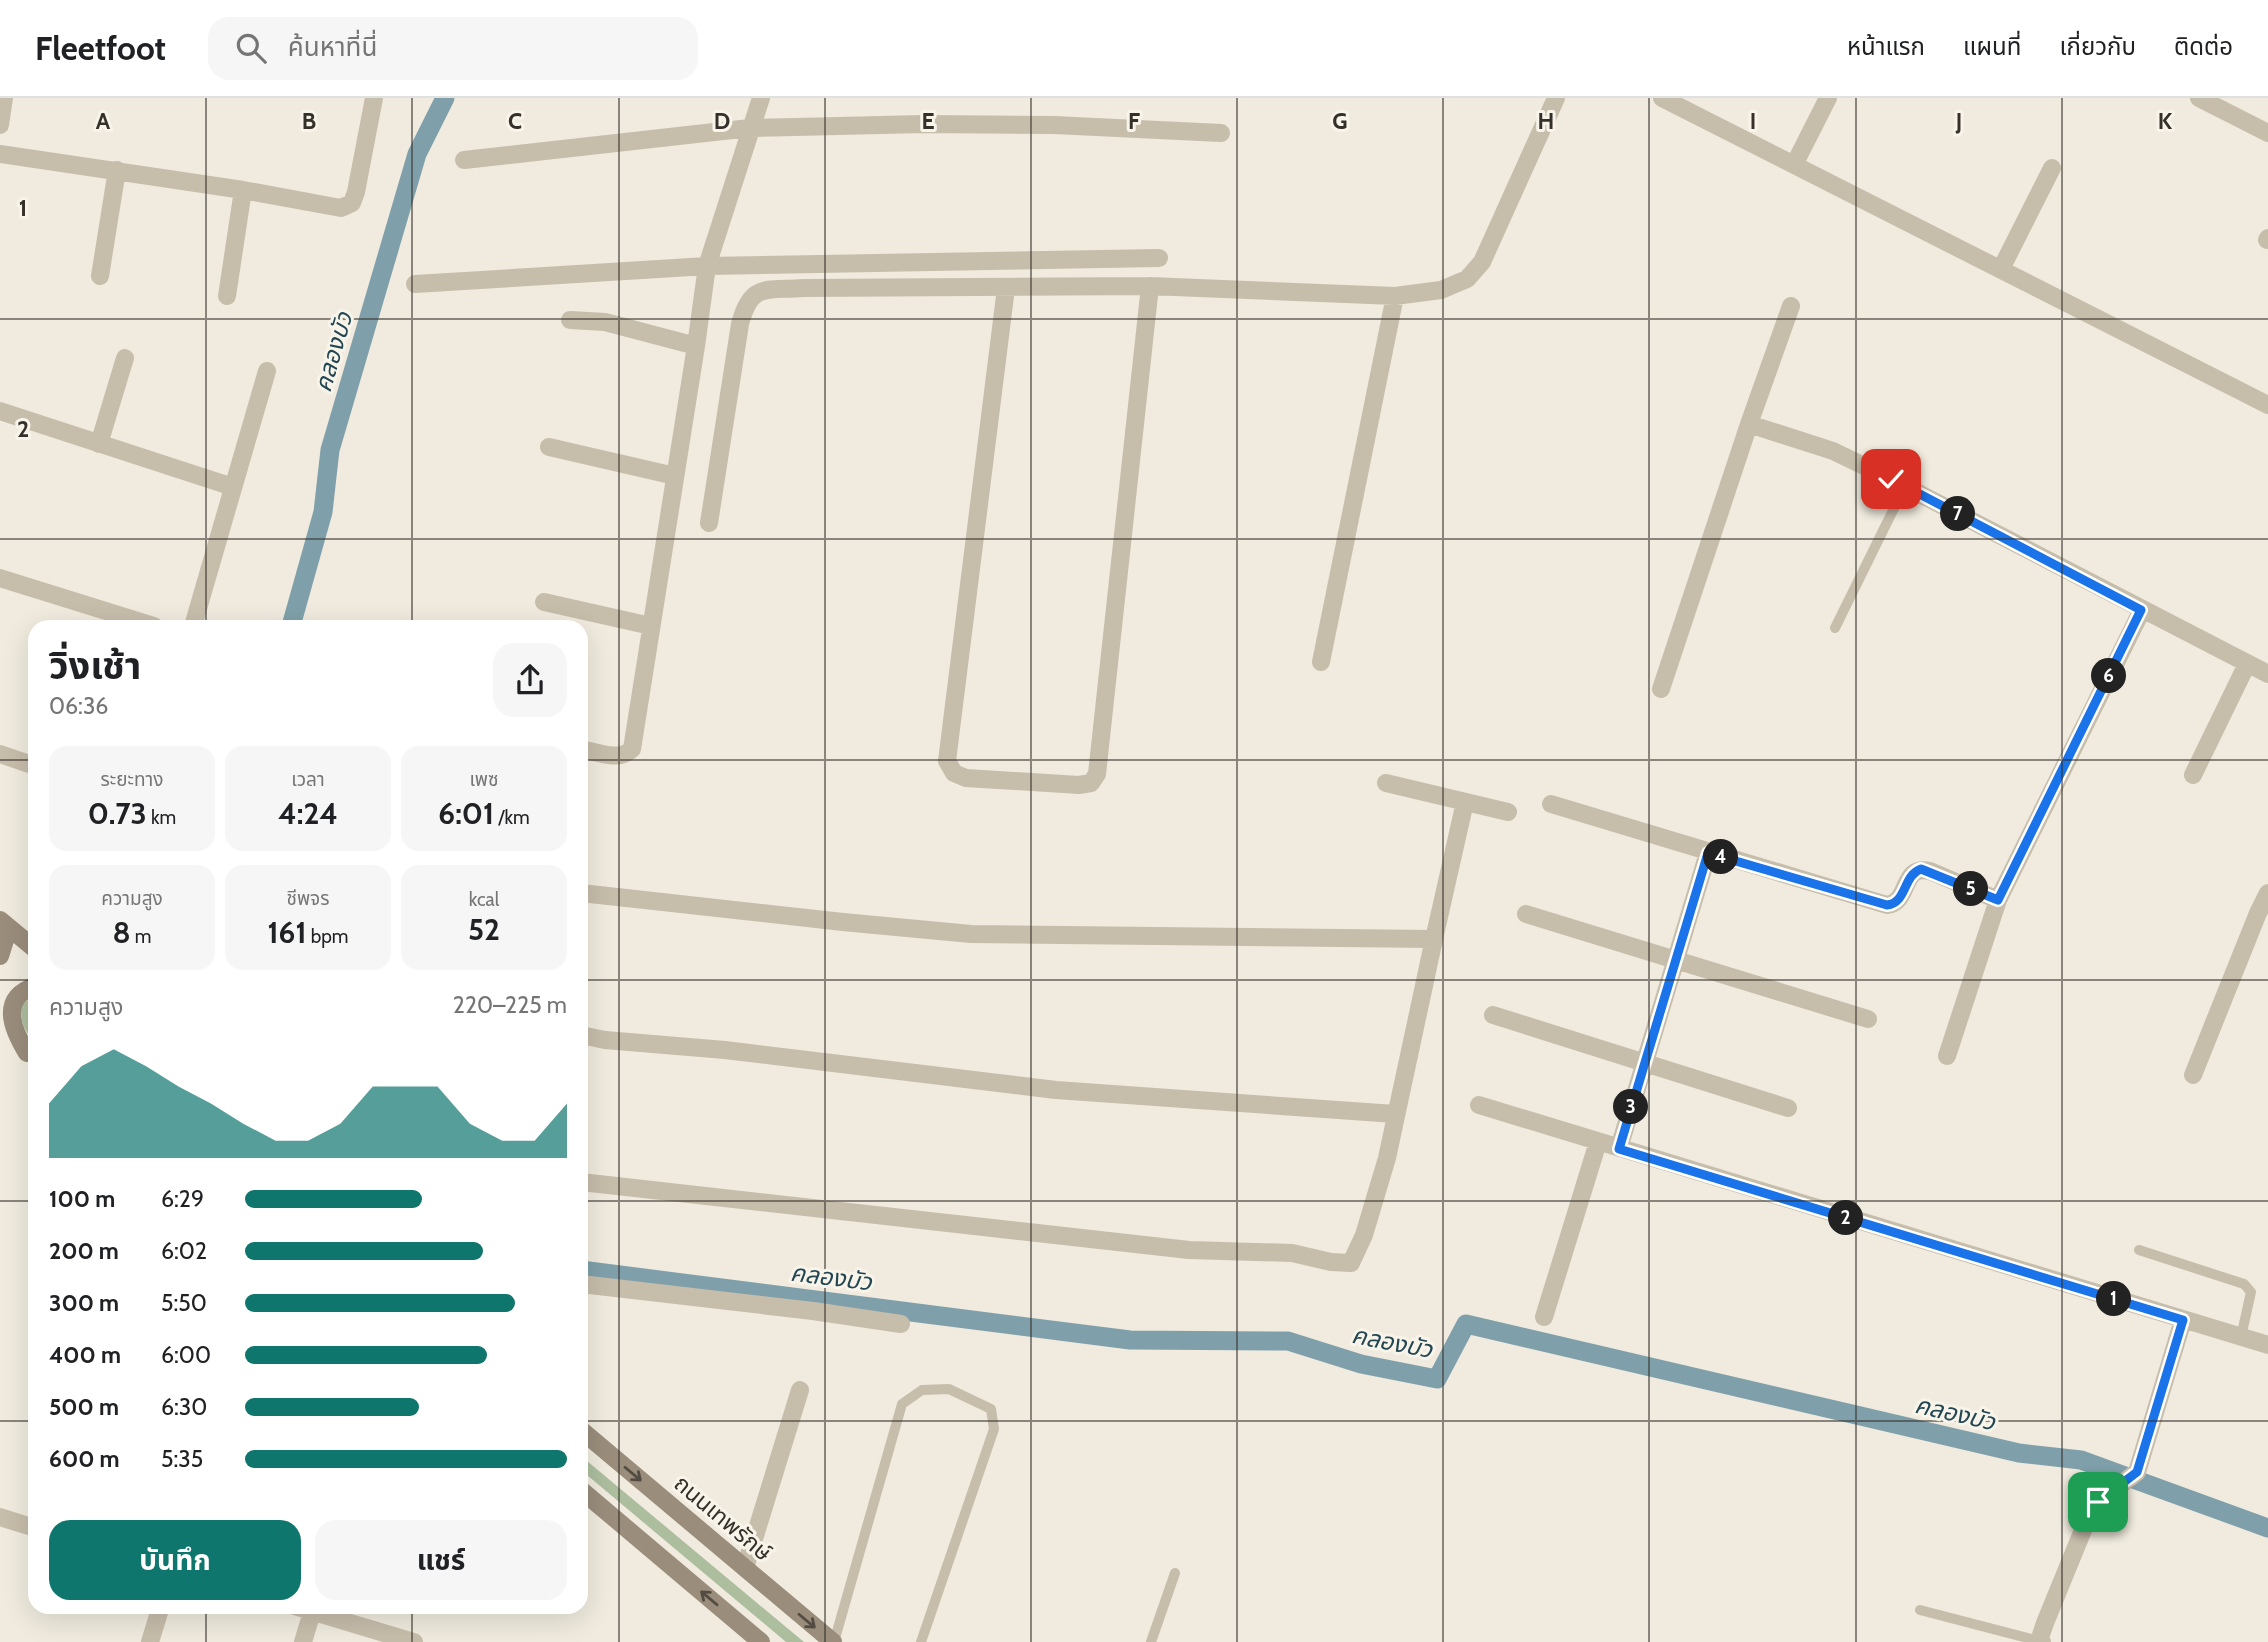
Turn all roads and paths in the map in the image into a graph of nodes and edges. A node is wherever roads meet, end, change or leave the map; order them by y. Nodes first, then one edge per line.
1 (4, 98) edge
2 (374, 98) edge
3 (761, 98) edge
4 (1556, 98) edge
5 (1662, 98) edge
6 (1828, 98) edge
7 (2208, 100) edge
8 (0, 125) edge
9 (750, 128) junction
10 (1221, 133) dead end
11 (2268, 133) edge
12 (0, 154) edge
13 (464, 160) dead end
14 (1794, 165) junction
15 (2052, 168) dead end
16 (117, 170) junction
17 (243, 190) junction
18 (1159, 258) dead end
19 (706, 266) junction
20 (2001, 269) junction
21 (100, 276) dead end
22 (415, 284) dead end
23 (1150, 286) junction
24 (1006, 288) junction
25 (227, 296) dead end
26 (1395, 296) junction
27 (1791, 306) dead end
28 (570, 320) dead end
29 (696, 346) junction
30 (125, 358) dead end
31 (267, 371) dead end
32 (2268, 405) edge
33 (0, 411) edge
34 (1749, 424) junction
35 (99, 444) junction
36 (549, 447) dead end
37 (675, 476) junction
38 (1905, 486) junction
39 (233, 487) junction
40 (709, 523) dead end
41 (0, 578) edge
42 (544, 602) dead end
43 (2141, 610) junction
44 (135, 620) edge
45 (195, 620) edge
46 (651, 626) junction
47 (1835, 628) dead end
48 (1321, 662) dead end
49 (2247, 664) junction
50 (2268, 674) edge
51 (1661, 689) dead end
52 (588, 750) edge
53 (0, 754) edge
54 (28, 764) edge
55 (2193, 775) dead end
56 (1386, 783) dead end
57 (1465, 802) junction
58 (1551, 804) dead end
59 (1508, 812) dead end
60 (1708, 853) junction
61 (2268, 893) edge
62 (588, 894) edge
63 (1998, 900) junction
64 (1526, 914) dead end
65 (1, 921) edge
66 (1434, 939) junction
67 (28, 943) edge
68 (0, 956) edge
69 (1674, 959) junction
70 (28, 988) edge
71 (1493, 1015) dead end
72 (1868, 1020) dead end
73 (0, 1032) edge
74 (588, 1036) edge
75 (28, 1052) edge
76 (28, 1054) edge
77 (1947, 1056) dead end
78 (1644, 1064) junction
79 (2193, 1075) dead end
80 (1479, 1105) dead end
81 (1788, 1108) dead end
82 (1395, 1114) junction
83 (1598, 1142) junction
84 (1619, 1149) junction
85 (588, 1183) edge
86 (2139, 1250) dead end
87 (588, 1285) edge
88 (1544, 1317) dead end
89 (2183, 1320) junction
90 (901, 1324) dead end
91 (2241, 1337) junction
92 (2268, 1345) edge
93 (800, 1390) dead end
94 (588, 1436) edge
95 (588, 1496) edge
96 (0, 1517) edge
97 (28, 1526) edge
98 (744, 1568) junction
99 (1175, 1573) dead end
100 (1920, 1610) dead end
101 (159, 1614) edge
102 (303, 1614) edge
103 (320, 1614) edge
104 (756, 1640) edge
105 (150, 1642) edge
106 (303, 1642) edge
107 (414, 1642) edge
108 (834, 1642) edge
109 (921, 1642) edge
110 (1152, 1642) edge
111 (2040, 1642) edge

1 - 8 street
2 - 17 street
3 - 9 street
4 - 26 street
5 - 14 street
6 - 14 street
7 - 11 street
9 - 10 street
9 - 13 street
9 - 19 street
12 - 16 street
14 - 20 street
15 - 20 street
16 - 17 street
16 - 21 street
17 - 25 street
18 - 19 street
19 - 22 street
19 - 29 street
20 - 32 street
23 - 24 street
23 - 24 street
23 - 26 street
24 - 40 street
26 - 48 street
27 - 34 street
28 - 29 street
29 - 37 street
30 - 35 street
31 - 39 street
33 - 35 street
34 - 38 street
34 - 51 street
35 - 39 street
36 - 37 street
37 - 46 street
38 - 43 street
38 - 47 lane
39 - 45 street
41 - 44 street
42 - 46 street
43 - 49 street
43 - 63 street
46 - 52 street
49 - 50 street
49 - 55 street
53 - 54 street
56 - 57 street
57 - 59 street
57 - 66 street
58 - 60 street
60 - 63 street
60 - 69 street
61 - 79 street
62 - 66 street
63 - 77 street
64 - 69 street
65 - 67 main road
65 - 68 main road
66 - 82 street
69 - 72 street
69 - 78 street
70 - 75 main road
71 - 78 street
73 - 76 main road
74 - 82 street
78 - 81 street
78 - 84 street
80 - 83 street
82 - 85 street
83 - 84 street
83 - 88 street
84 - 89 street
86 - 91 lane
87 - 90 street
89 - 91 street
89 - 111 street
91 - 92 street
93 - 98 street
94 -> 98 main road, ถนนเทพรักษ์
104 -> 95 main road
96 - 97 street
98 -> 108 main road, ถนนเทพรักษ์
99 - 110 lane
100 - 111 lane
101 - 105 street
102 - 106 street
103 - 107 street
108 - 109 lane

